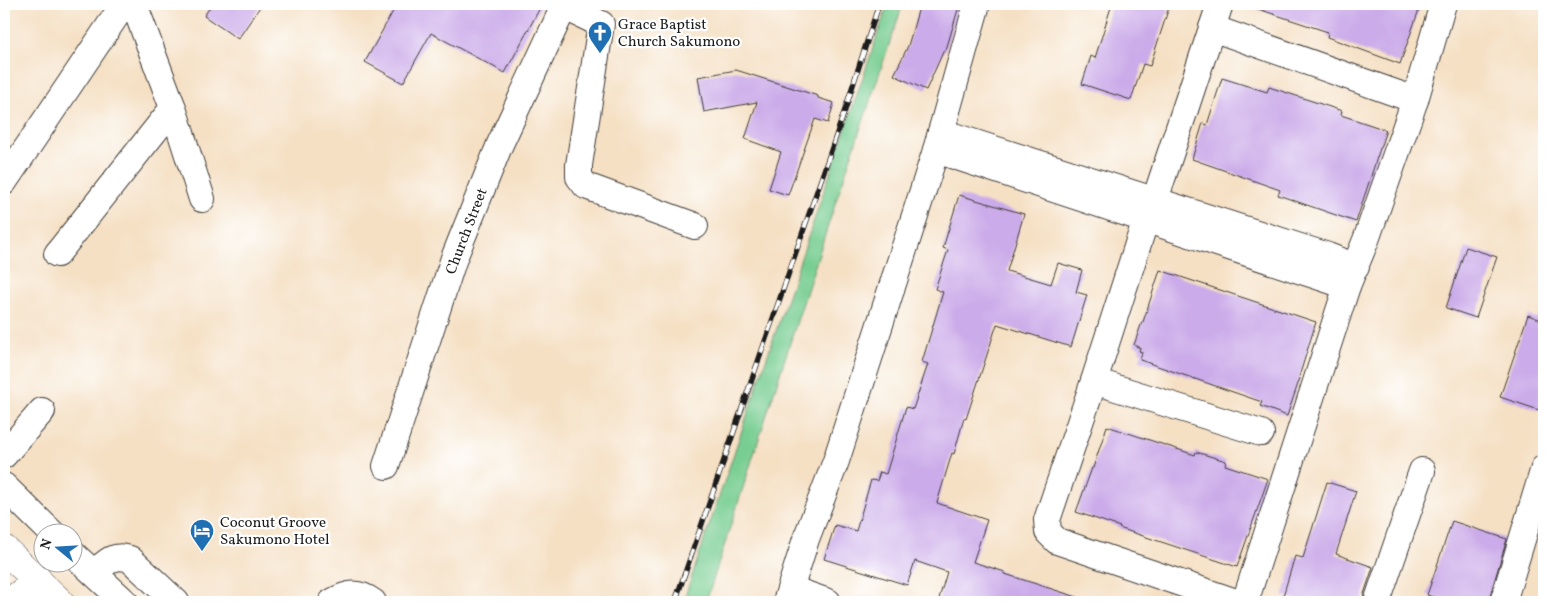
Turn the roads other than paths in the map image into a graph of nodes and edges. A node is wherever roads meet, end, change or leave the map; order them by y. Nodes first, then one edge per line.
1 (124, 4) edge
2 (134, 4) edge
3 (977, 4) edge
4 (1220, 4) edge
5 (1443, 4) edge
6 (564, 5) edge
7 (1212, 28) junction
8 (1415, 100) junction
9 (173, 108) junction
10 (938, 141) junction
11 (4, 182) edge
12 (202, 199) dead end
13 (1151, 210) junction
14 (695, 226) dead end
15 (57, 254) dead end
16 (1352, 277) junction
17 (1094, 381) junction
18 (42, 411) dead end
19 (1261, 433) dead end
20 (4, 455) edge
21 (386, 466) dead end
22 (1544, 468) edge
23 (1422, 471) dead end
24 (4, 486) edge
25 (43, 524) edge
26 (82, 562) edge
27 (16, 567) edge
28 (94, 573) junction
29 (788, 596) edge
30 (4, 598) edge
31 (9, 602) edge
32 (60, 602) edge
33 (125, 602) edge
34 (176, 602) edge
35 (332, 602) edge
36 (373, 602) edge
37 (828, 602) edge
38 (1236, 602) edge
39 (1245, 602) edge
40 (1377, 602) edge
41 (1503, 602) edge

1 - 11 street
2 - 9 street
3 - 10 street
4 - 7 street
5 - 8 street
6 - 14 street
6 - 21 street, Church Street
7 - 8 street
7 - 13 street
8 - 16 street
9 - 12 street
9 - 15 street
10 - 13 street
10 - 29 street
13 - 16 street
13 - 17 street
16 - 39 street
17 - 19 street
17 - 38 street
18 - 20 street
22 - 41 street
23 - 40 street
24 - 25 street
26 - 28 street
27 - 31 main road
27 - 32 main road
28 - 33 street
28 - 34 street
29 - 37 street
30 - 31 main road
35 - 36 street

